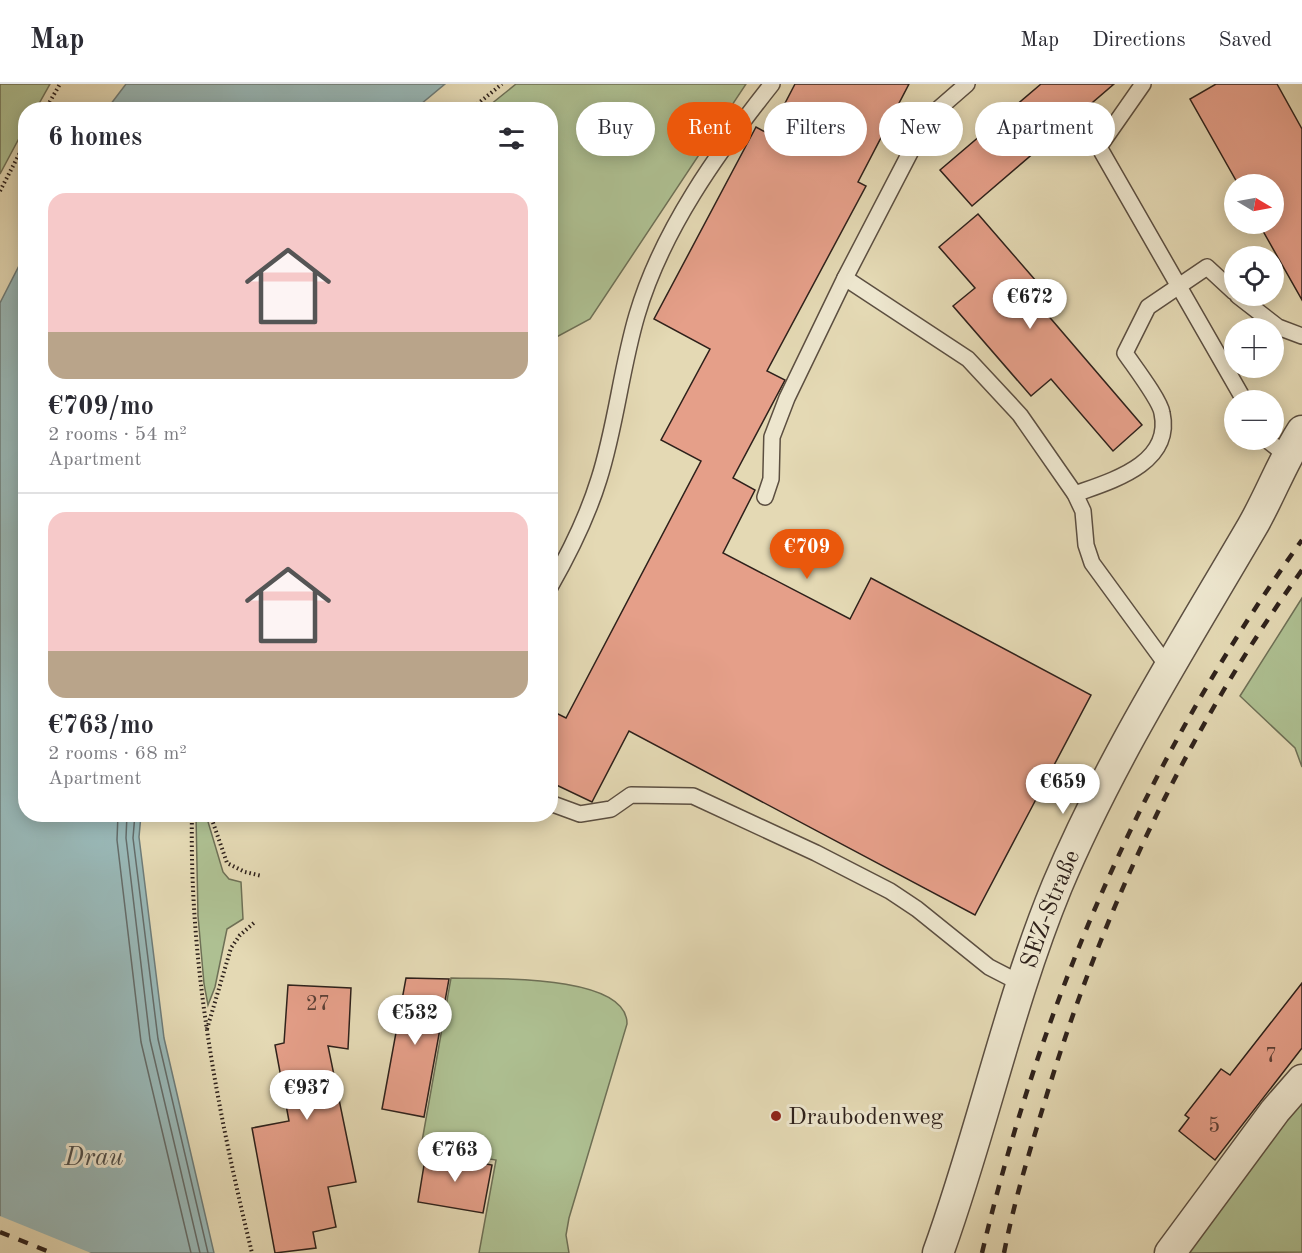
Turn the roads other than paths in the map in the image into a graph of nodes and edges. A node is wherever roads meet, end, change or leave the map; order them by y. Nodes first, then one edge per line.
1 (772, 84) edge
2 (967, 84) edge
3 (1143, 84) edge
4 (845, 278) junction
5 (1224, 283) edge
6 (1179, 286) junction
7 (1251, 306) edge
8 (1302, 336) edge
9 (1238, 390) edge
10 (1285, 442) edge
11 (1075, 494) junction
12 (765, 496) dead end
13 (558, 573) edge
14 (1168, 667) junction
15 (558, 806) edge
16 (1022, 984) junction
17 (1302, 1080) edge
18 (938, 1253) edge
19 (1170, 1253) edge

1 - 13 lane
2 - 4 lane
3 - 6 lane
4 - 11 lane
4 - 12 lane
5 - 6 lane
6 - 9 lane
6 - 11 lane
7 - 8 lane
10 - 14 street, SEZ-Straße
11 - 14 lane
14 - 16 street, SEZ-Straße
15 - 16 lane
16 - 18 street, SEZ-Straße
17 - 19 street

